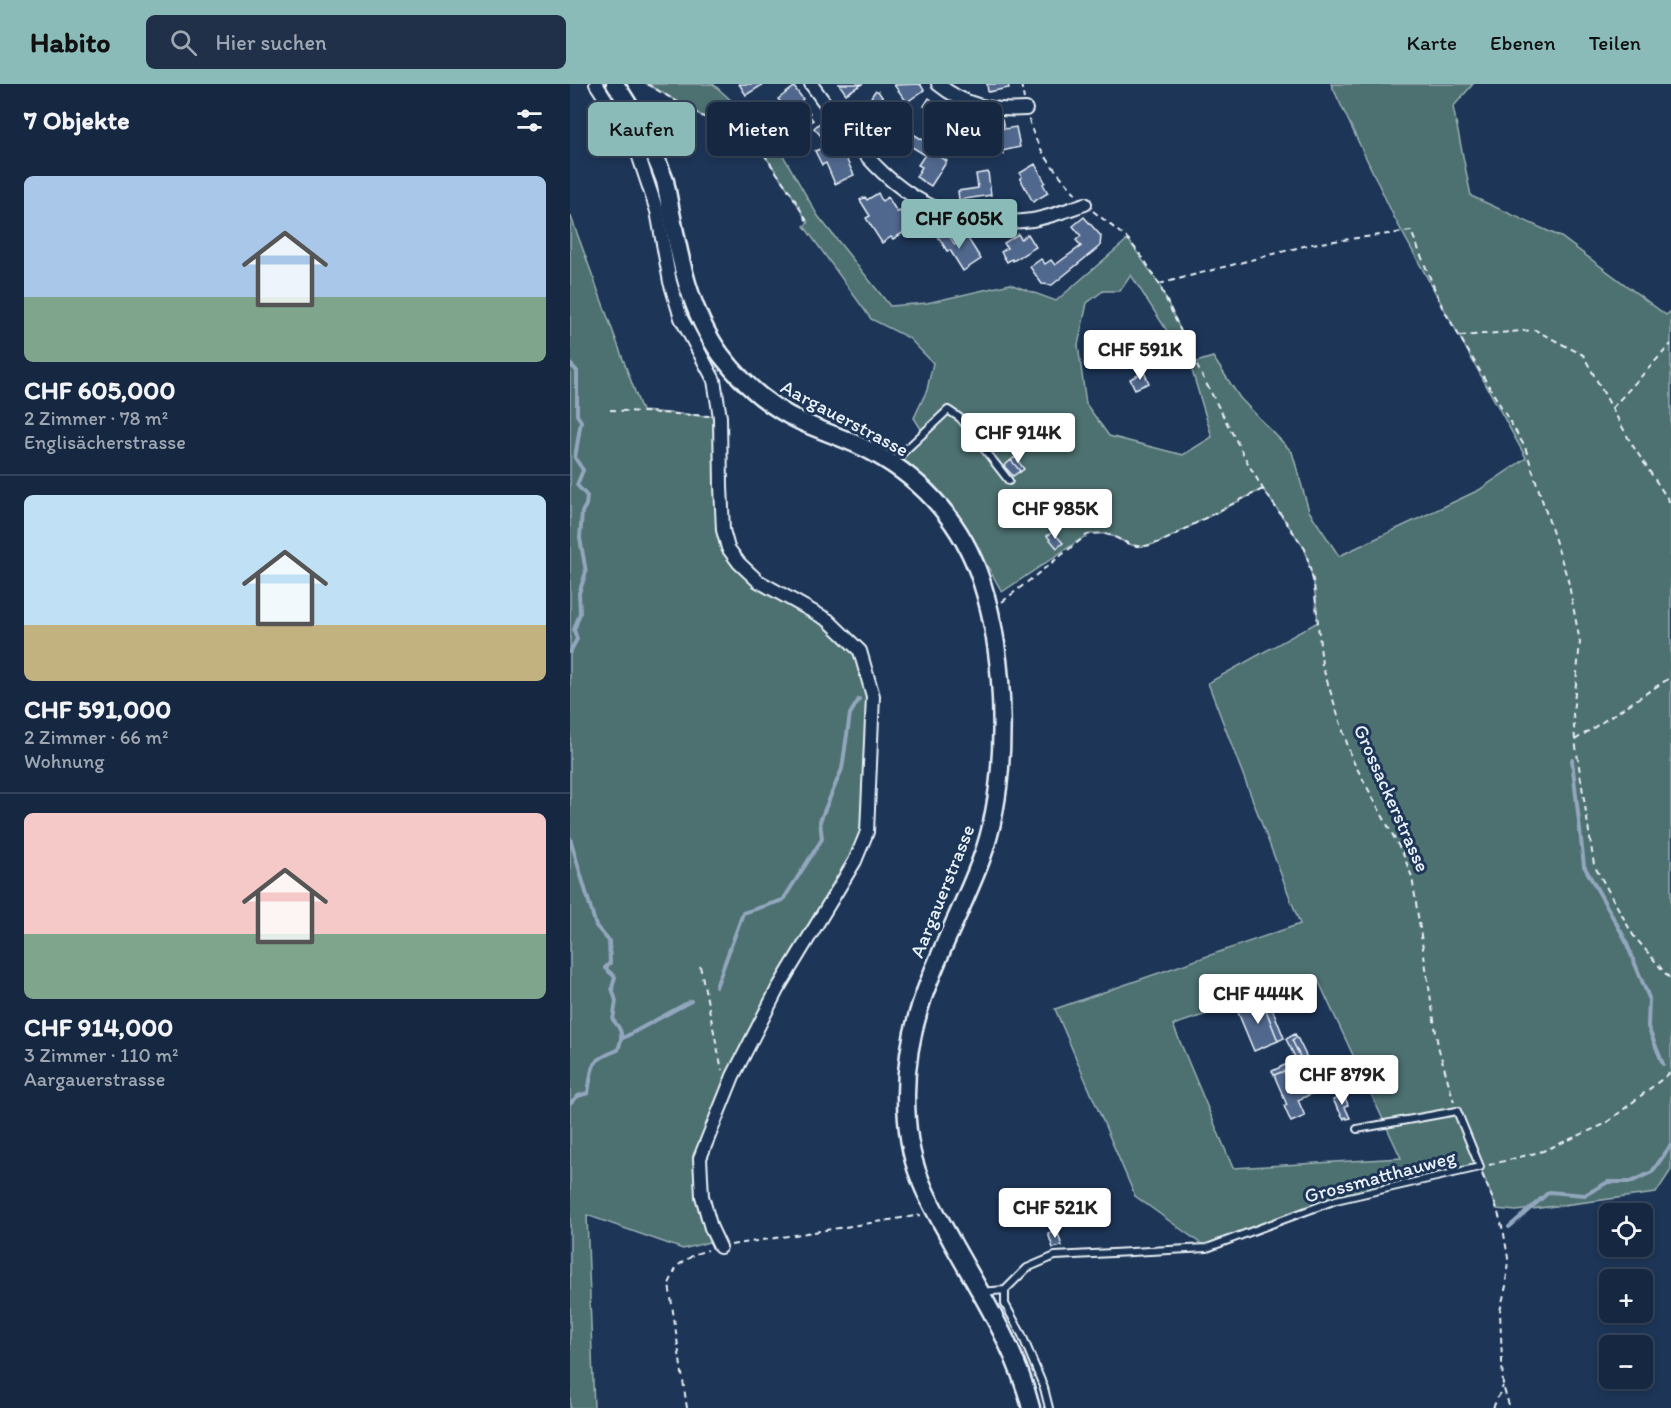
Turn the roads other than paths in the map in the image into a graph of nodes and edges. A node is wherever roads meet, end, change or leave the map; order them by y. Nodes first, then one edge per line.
1 (596, 84) edge
2 (615, 84) edge
3 (811, 84) edge
4 (938, 84) edge
5 (1026, 109) road end
6 (1084, 204) road end
7 (892, 464) junction
8 (1009, 481) dead end
9 (1357, 1128) dead end
10 (720, 1247) road end
11 (1005, 1290) junction
12 (981, 1292) junction
13 (1031, 1408) edge
14 (1049, 1408) edge

1 - 10 street
2 - 7 main road, Aargauerstrasse
3 - 6 street
4 - 5 street
7 - 8 lane
7 - 12 main road, Aargauerstrasse
9 - 11 lane, Grossmatthauweg
11 - 12 lane
11 - 14 lane
12 - 13 main road, Aargauerstrasse

